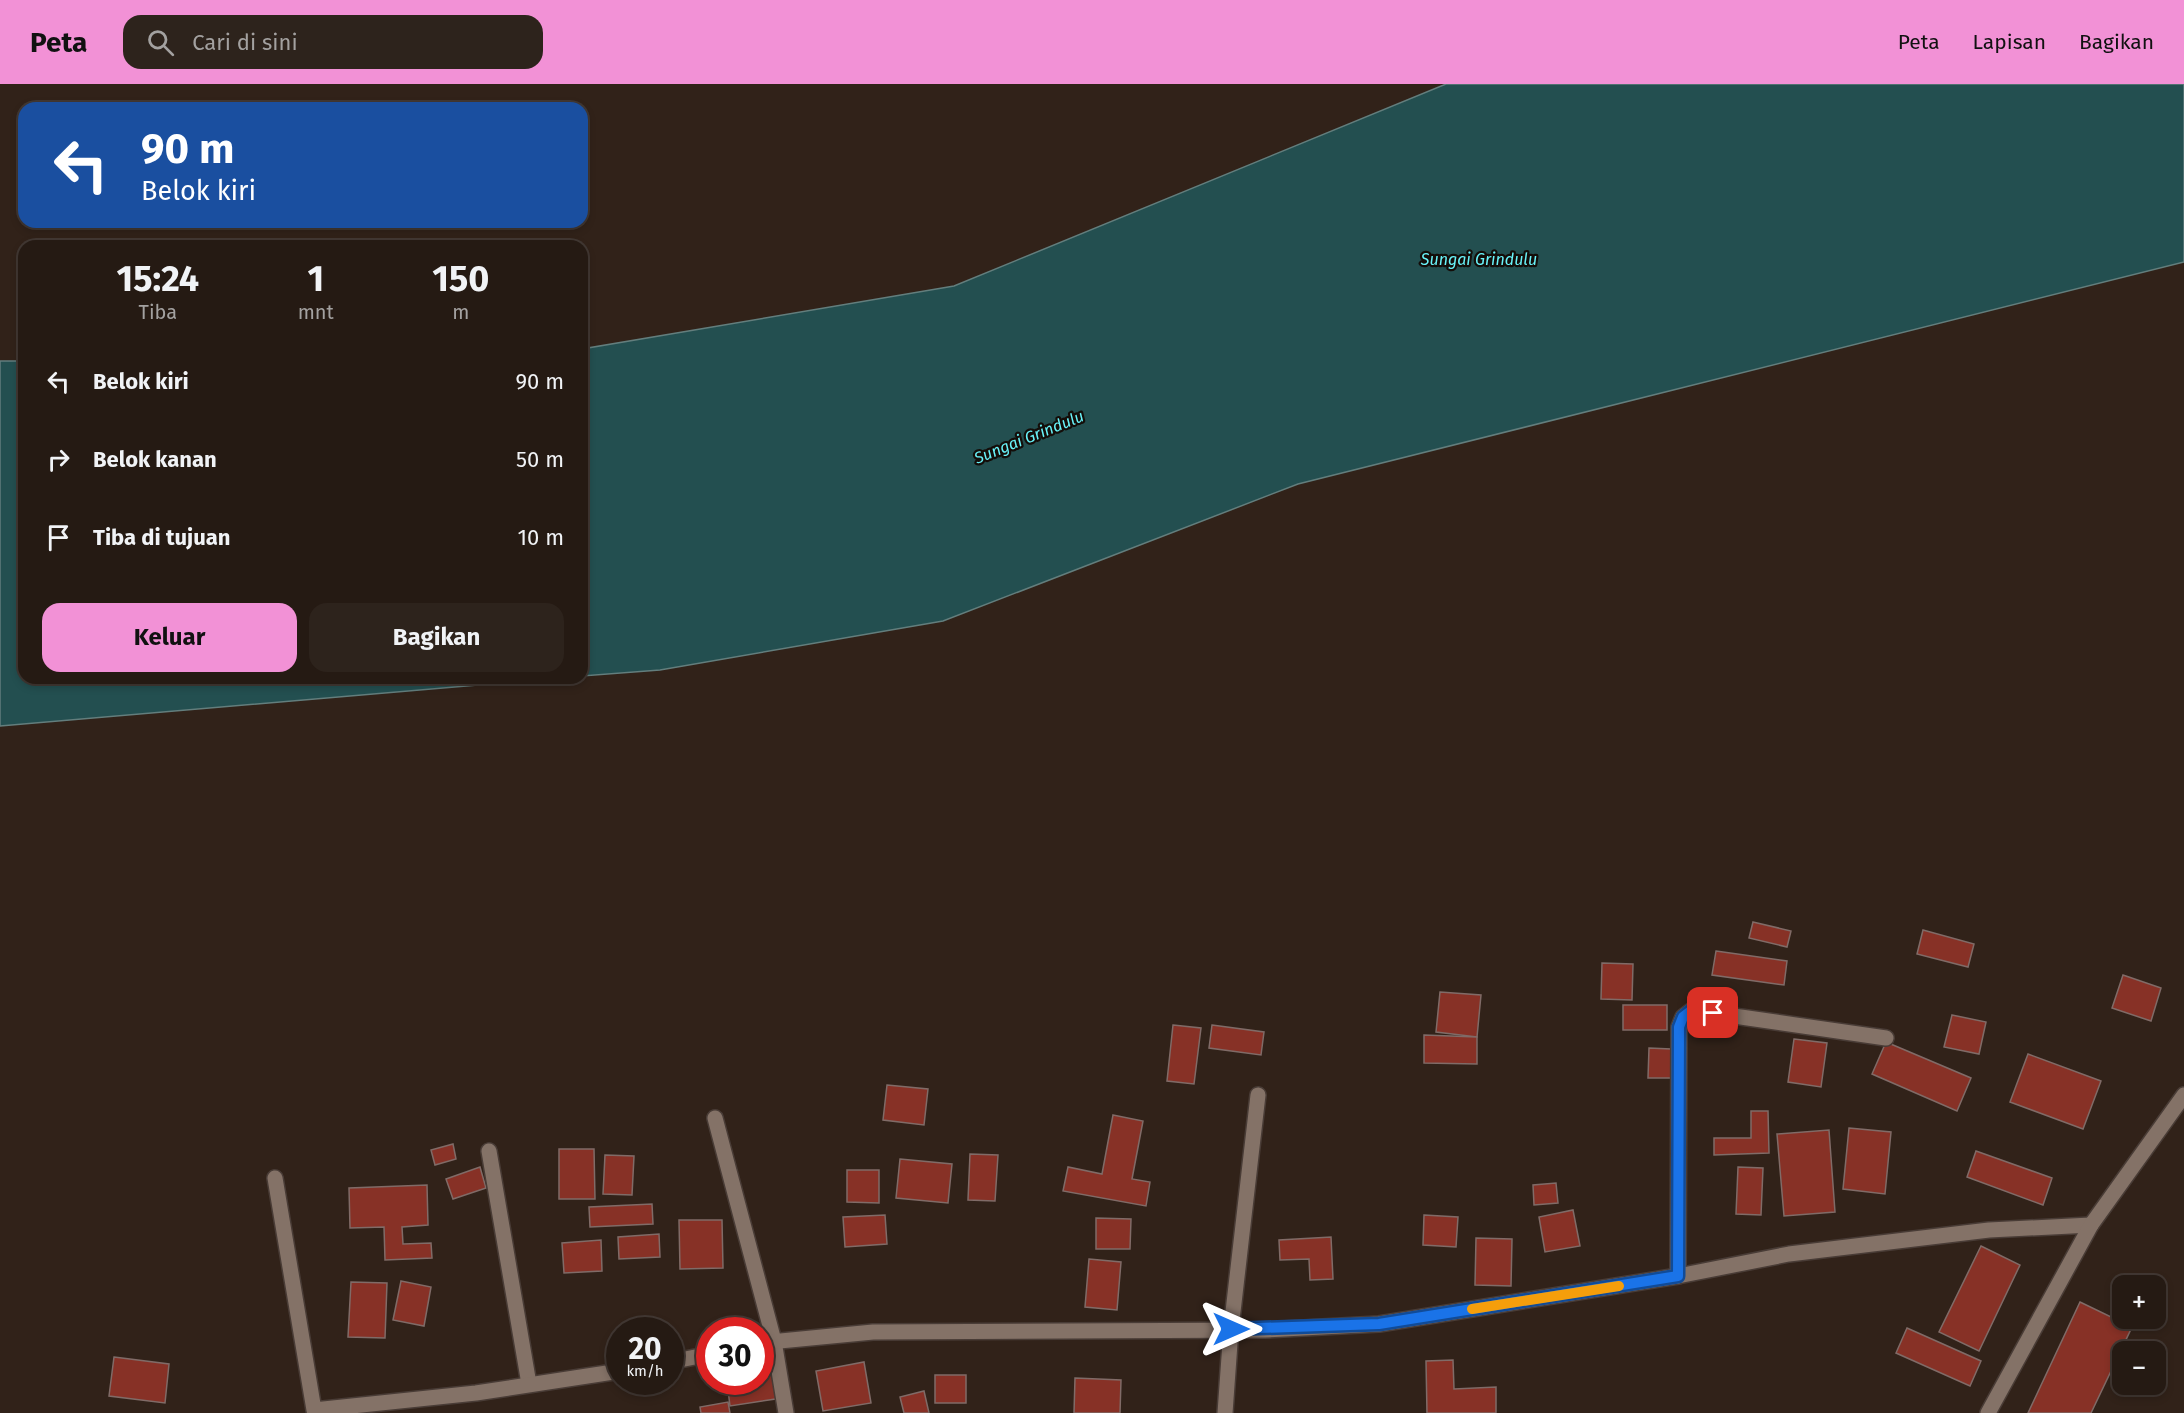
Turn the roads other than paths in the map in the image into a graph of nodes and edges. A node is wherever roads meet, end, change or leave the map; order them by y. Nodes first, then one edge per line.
1 (1886, 1038) dead end
2 (1258, 1095) dead end
3 (2184, 1095) edge
4 (715, 1118) dead end
5 (489, 1151) dead end
6 (275, 1178) dead end
7 (2091, 1225) junction
8 (1678, 1276) junction
9 (761, 1317) edge
10 (1231, 1329) junction
11 (774, 1341) edge
12 (774, 1368) edge
13 (606, 1373) edge
14 (529, 1384) junction
15 (311, 1411) edge
16 (786, 1413) edge
17 (1225, 1413) edge
18 (1988, 1413) edge

1 - 8 street
2 - 10 street
3 - 7 street
4 - 9 street
5 - 14 street
6 - 15 street
7 - 8 street
7 - 18 street
8 - 10 street
10 - 11 street
10 - 17 street
12 - 16 street
13 - 14 street
14 - 15 street

